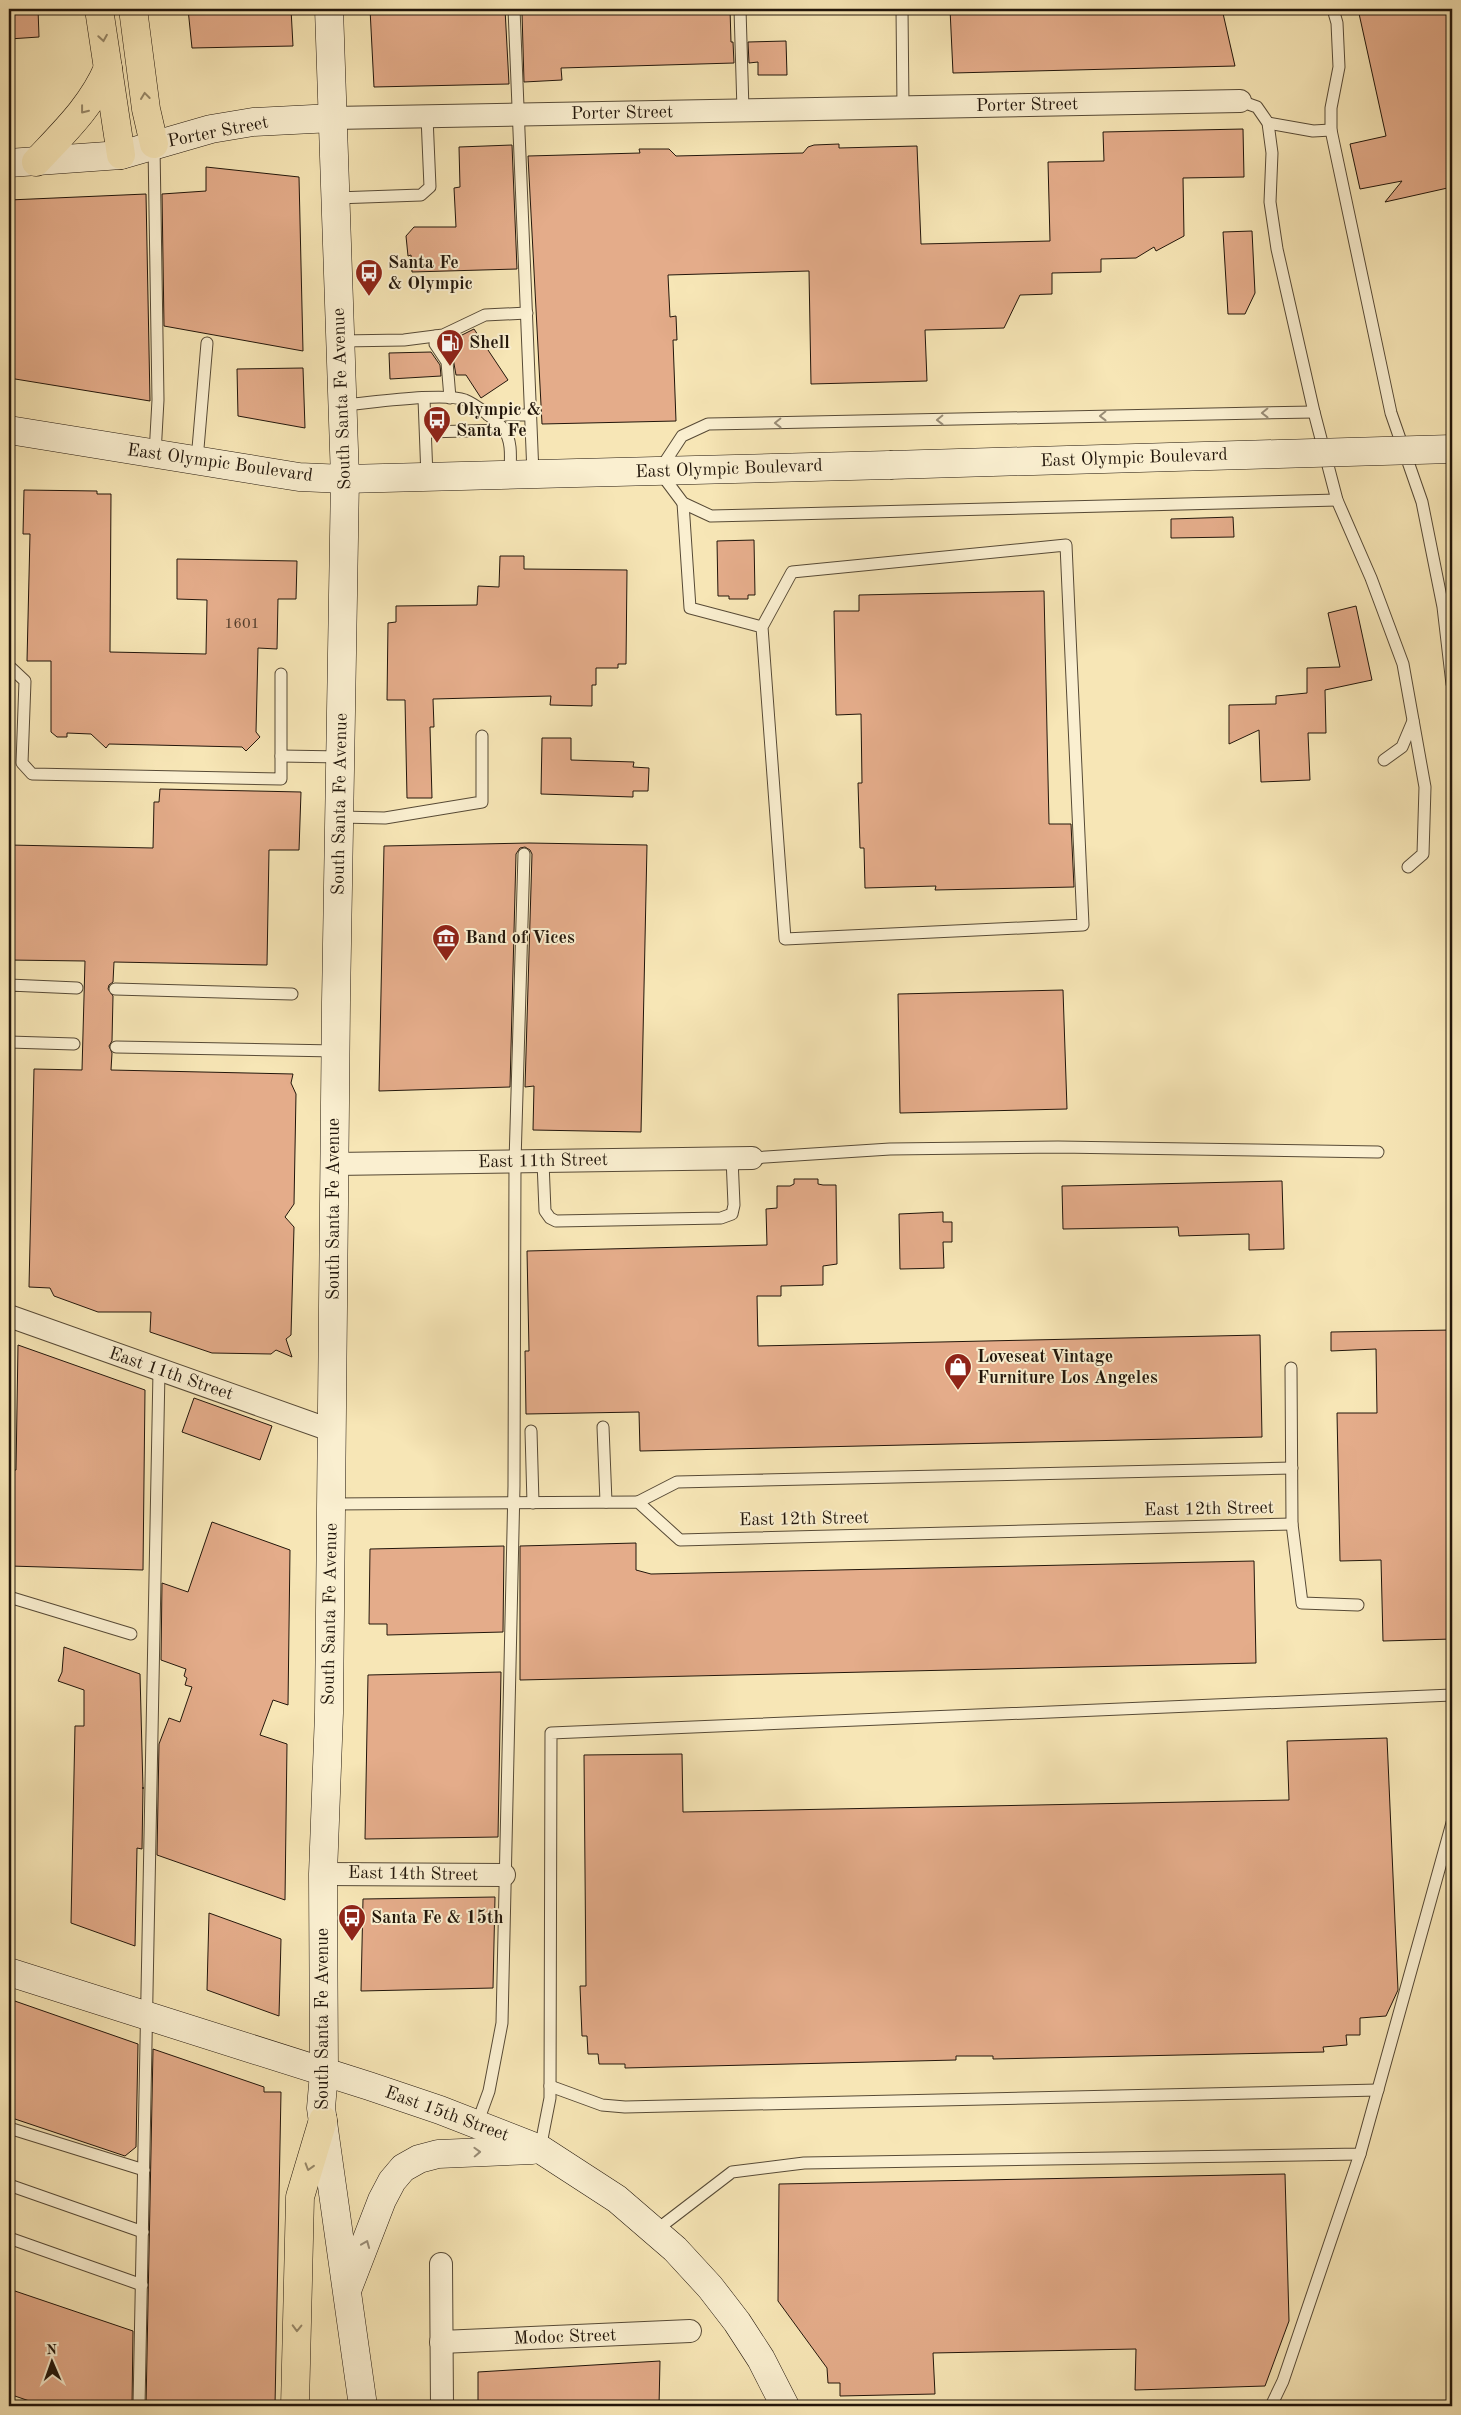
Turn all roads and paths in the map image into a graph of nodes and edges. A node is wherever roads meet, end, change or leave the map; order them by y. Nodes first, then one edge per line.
1 (99, 9) edge
2 (133, 9) edge
3 (328, 9) edge
4 (514, 9) edge
5 (740, 9) edge
6 (902, 9) edge
7 (1333, 9) edge
8 (108, 68) junction
9 (1240, 101) joint
10 (903, 107) junction
11 (743, 110) junction
12 (518, 115) junction
13 (428, 116) junction
14 (333, 118) junction
15 (1268, 123) junction
16 (1331, 130) junction
17 (154, 144) junction
18 (121, 154) junction
19 (36, 162) junction
20 (9, 163) edge
21 (336, 198) junction
22 (527, 313) junction
23 (436, 336) junction
24 (341, 341) junction
25 (207, 343) dead end
26 (424, 398) junction
27 (450, 398) junction
28 (343, 405) junction
29 (1314, 412) junction
30 (488, 415) junction
31 (531, 415) junction
32 (9, 430) edge
33 (505, 430) junction
34 (426, 432) junction
35 (1452, 449) edge
36 (155, 454) junction
37 (196, 460) junction
38 (659, 471) junction
39 (521, 475) junction
40 (427, 477) junction
41 (345, 479) junction
42 (1337, 500) junction
43 (683, 503) junction
44 (762, 627) junction
45 (9, 666) edge
46 (281, 674) dead end
47 (1452, 684) edge
48 (1413, 722) junction
49 (482, 736) dead end
50 (281, 756) junction
51 (342, 758) junction
52 (1384, 760) dead end
53 (340, 817) junction
54 (524, 854) dead end
55 (1408, 867) dead end
56 (77, 988) dead end
57 (9, 989) edge
58 (116, 989) dead end
59 (292, 994) dead end
60 (9, 1042) edge
61 (74, 1044) dead end
62 (116, 1046) dead end
63 (336, 1051) junction
64 (1378, 1152) dead end
65 (742, 1158) junction
66 (515, 1162) junction
67 (543, 1162) junction
68 (335, 1164) junction
69 (9, 1316) edge
70 (1291, 1368) dead end
71 (160, 1370) junction
72 (603, 1427) dead end
73 (333, 1431) junction
74 (531, 1431) dead end
75 (1292, 1468) junction
76 (606, 1502) junction
77 (638, 1502) junction
78 (533, 1503) junction
79 (332, 1504) junction
80 (513, 1504) junction
81 (1292, 1524) junction
82 (9, 1597) edge
83 (1358, 1604) dead end
84 (132, 1634) dead end
85 (1452, 1695) edge
86 (1452, 1823) edge
87 (323, 1874) junction
88 (504, 1875) junction
89 (9, 1972) edge
90 (148, 2017) junction
91 (324, 2072) junction
92 (550, 2086) junction
93 (1378, 2090) junction
94 (323, 2120) junction
95 (477, 2124) junction
96 (9, 2128) edge
97 (540, 2149) junction
98 (1360, 2154) junction
99 (144, 2170) junction
100 (9, 2185) edge
101 (655, 2231) junction
102 (143, 2232) junction
103 (9, 2238) edge
104 (441, 2264) dead end
105 (142, 2285) junction
106 (348, 2290) junction
107 (690, 2331) dead end
108 (441, 2342) junction
109 (139, 2406) edge
110 (295, 2406) edge
111 (363, 2406) edge
112 (442, 2406) edge
113 (785, 2406) edge
114 (1271, 2406) edge

1 -> 8 main road
17 -> 2 main road
3 - 14 main road, South Santa Fe Avenue
4 - 12 lane
5 - 11 lane
6 - 10 lane
7 - 16 lane
8 - 18 main road
8 -> 19 main road
9 - 10 street, Porter Street
9 - 15 lane
10 - 11 street, Porter Street
11 - 12 street, Porter Street
12 - 13 street, Porter Street
12 - 22 lane
13 - 14 street, Porter Street
13 - 21 lane
14 - 17 main road, Porter Street
14 - 21 main road, South Santa Fe Avenue
15 - 16 lane
15 - 29 lane
16 - 47 lane
17 - 18 main road, Porter Street
17 - 36 lane
18 - 19 main road, Porter Street
19 - 20 main road, Porter Street
21 - 24 main road, South Santa Fe Avenue
22 - 23 lane
22 - 31 lane
23 - 24 lane
23 - 27 lane
24 - 28 main road, South Santa Fe Avenue
25 - 37 lane
26 - 27 lane
26 - 28 lane
26 - 34 lane
27 - 30 lane
28 - 41 main road, South Santa Fe Avenue
29 -> 38 lane
29 - 42 lane
30 - 31 lane
30 - 33 lane
31 - 39 lane
32 - 36 main road, East Olympic Boulevard
33 - 34 lane
33 - 39 lane
34 - 40 lane
35 - 38 main road, East Olympic Boulevard, bridge
36 - 37 main road, East Olympic Boulevard
37 - 41 main road, East Olympic Boulevard
38 - 39 main road, East Olympic Boulevard
38 - 43 lane
39 - 40 main road, East Olympic Boulevard
40 - 41 main road, East Olympic Boulevard
41 - 51 main road, South Santa Fe Avenue
42 - 43 lane
42 - 48 lane
43 - 44 lane
44 - 44 lane
45 - 50 lane
46 - 50 lane
48 - 52 lane
48 - 55 lane
49 - 53 lane
50 - 51 lane
51 - 53 main road, South Santa Fe Avenue
53 - 63 main road, South Santa Fe Avenue
54 - 66 lane
56 - 57 lane
58 - 59 lane
60 - 61 lane
62 - 63 lane
63 - 68 main road, South Santa Fe Avenue
64 - 65 lane
65 - 67 street, East 11th Street
65 - 67 lane
66 - 67 street, East 11th Street
66 - 68 street, East 11th Street
66 - 80 lane
68 - 73 main road, South Santa Fe Avenue
69 - 71 street, East 11th Street
70 - 75 lane
71 - 73 street, East 11th Street
71 - 90 lane
72 - 76 lane
73 - 79 main road, South Santa Fe Avenue
74 - 78 lane
75 - 77 lane
75 - 81 lane
76 - 77 lane
76 - 78 lane
77 - 81 lane, East 12th Street
78 - 80 lane
79 - 80 lane
79 - 87 main road, South Santa Fe Avenue
80 - 88 lane
81 - 83 lane
82 - 84 lane
85 - 92 lane
86 - 93 lane
87 - 88 street, East 14th Street
87 - 91 main road, South Santa Fe Avenue
88 - 95 lane
89 - 90 main road, East 15th Street
90 - 91 main road, East 15th Street
90 - 99 lane
91 - 94 main road, South Santa Fe Avenue
91 - 95 main road, East 15th Street
92 - 93 lane
92 - 97 lane
93 - 98 lane
94 - 106 main road, South Santa Fe Avenue
94 -> 110 main road
95 - 97 main road, East 15th Street
96 - 99 lane
97 - 101 main road, East 15th Street
106 -> 97 main road
98 - 101 lane
98 - 114 lane
99 - 102 lane
100 - 102 lane
101 - 113 main road, East 15th Street
102 - 105 lane
103 - 105 lane
104 - 108 street
105 - 109 lane
106 - 111 main road, South Santa Fe Avenue
107 - 108 street, Modoc Street
108 - 112 street

